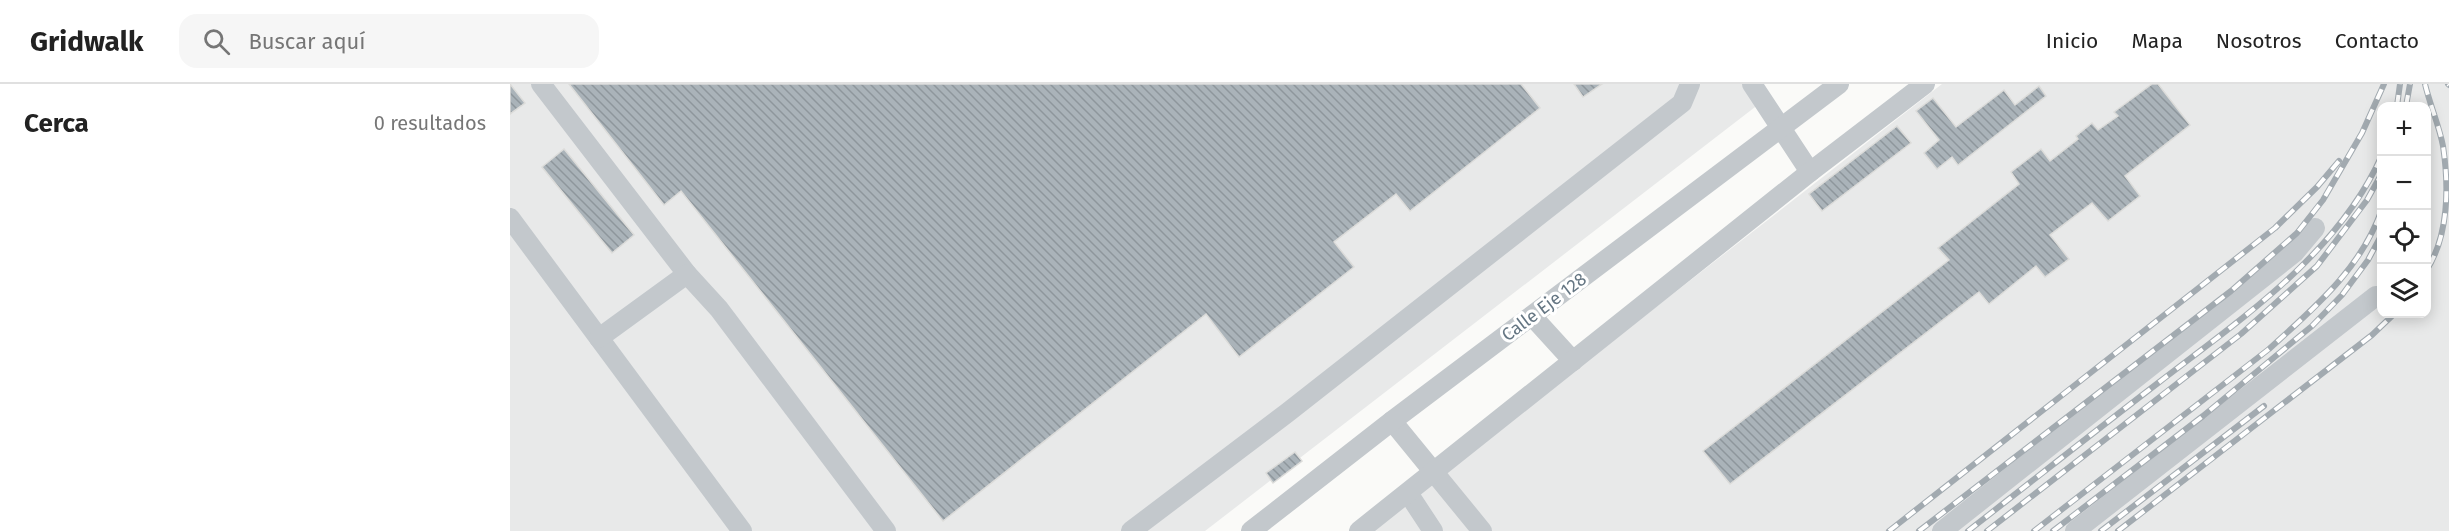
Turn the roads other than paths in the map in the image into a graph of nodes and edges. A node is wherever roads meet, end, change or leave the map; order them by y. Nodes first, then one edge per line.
1 (541, 84) edge
2 (1690, 84) edge
3 (1752, 84) edge
4 (1839, 84) edge
5 (1925, 84) edge
6 (1782, 128) junction
7 (1810, 172) junction
8 (510, 218) edge
9 (2315, 228) dead end
10 (687, 274) junction
11 (2376, 296) dead end
12 (1532, 316) junction
13 (599, 338) junction
14 (1573, 361) junction
15 (1392, 421) junction
16 (1433, 472) junction
17 (1408, 493) junction
18 (742, 531) edge
19 (886, 531) edge
20 (1131, 531) edge
21 (1251, 531) edge
22 (1359, 531) edge
23 (1433, 531) edge
24 (1482, 531) edge
25 (1942, 531) edge
26 (2075, 531) edge

1 - 10 street
2 - 20 street
3 - 6 street
4 - 6 street, Calle Eje 128
5 - 7 street
6 - 7 street
6 - 12 street, Calle Eje 128
7 - 14 street
8 - 13 street
9 - 25 street
10 - 13 street
10 - 19 street
11 - 26 street
12 - 14 street
12 - 15 street, Calle Eje 128
13 - 18 street
14 - 16 street
15 - 16 street
15 - 21 street, Calle Eje 128
16 - 17 street
16 - 24 street
17 - 22 street
17 - 23 street

